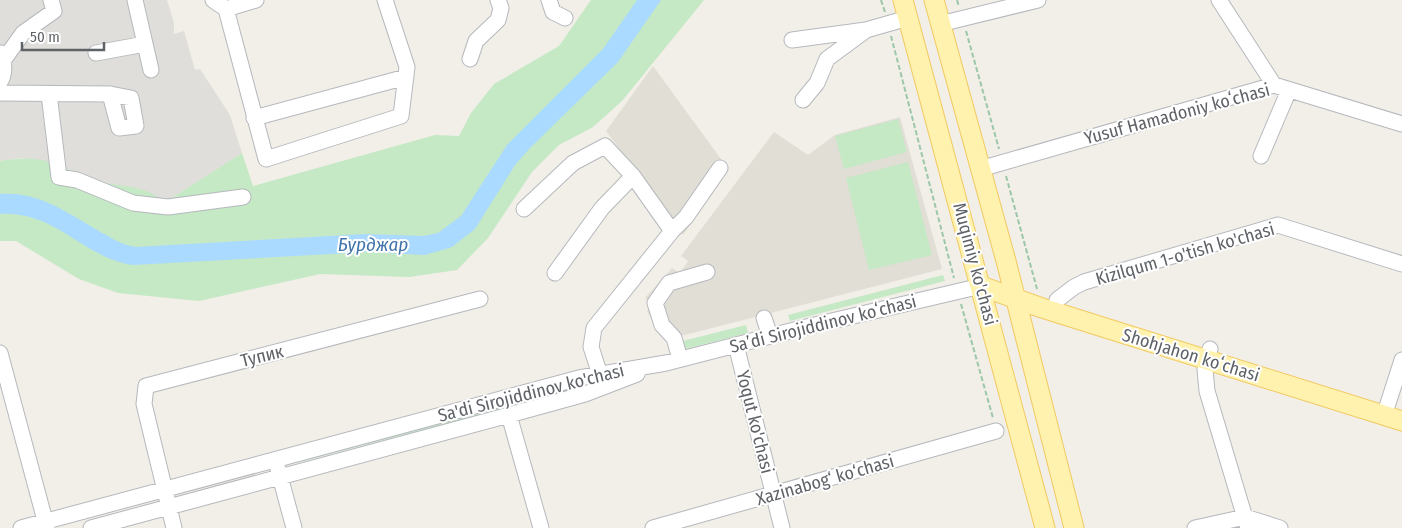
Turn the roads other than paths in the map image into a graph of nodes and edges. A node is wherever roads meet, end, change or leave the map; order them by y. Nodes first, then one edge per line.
1 (51, 0) edge
2 (135, 0) edge
3 (256, 0) edge
4 (385, 0) edge
5 (498, 0) edge
6 (548, 0) edge
7 (904, 0) edge
8 (934, 0) edge
9 (1038, 0) edge
10 (1219, 0) edge
11 (219, 4) edge
12 (566, 18) dead end
13 (908, 18) junction
14 (940, 24) junction
15 (866, 30) junction
16 (792, 40) dead end
17 (145, 44) junction
18 (96, 53) dead end
19 (2, 56) edge
20 (470, 59) dead end
21 (951, 65) junction
22 (151, 70) dead end
23 (923, 73) junction
24 (406, 77) junction
25 (0, 82) edge
26 (1274, 85) junction
27 (1289, 90) junction
28 (0, 93) edge
29 (49, 94) junction
30 (110, 94) dead end
31 (803, 100) dead end
32 (254, 118) junction
33 (1402, 124) edge
34 (1261, 156) dead end
35 (720, 168) dead end
36 (980, 169) junction
37 (633, 176) junction
38 (243, 197) dead end
39 (524, 209) dead end
40 (672, 231) junction
41 (1402, 264) edge
42 (707, 272) dead end
43 (555, 273) dead end
44 (1003, 285) junction
45 (480, 299) dead end
46 (1050, 304) junction
47 (764, 318) dead end
48 (1021, 325) junction
49 (770, 336) junction
50 (736, 345) junction
51 (0, 355) edge
52 (1209, 355) junction
53 (1402, 360) edge
54 (673, 361) junction
55 (602, 381) junction
56 (1394, 413) edge
57 (509, 416) junction
58 (996, 431) road end
59 (276, 459) junction
60 (280, 477) junction
61 (164, 490) junction
62 (774, 495) junction
63 (1067, 500) junction
64 (168, 507) junction
65 (1040, 507) junction
66 (1247, 522) edge
67 (46, 525) edge
68 (21, 528) edge
69 (91, 528) edge
70 (174, 528) edge
71 (294, 528) edge
72 (541, 528) edge
73 (653, 528) edge
74 (782, 528) edge
75 (1045, 528) edge
76 (1074, 528) edge
77 (1196, 528) edge
78 (1280, 528) edge

1 - 19 street
2 - 17 street
3 - 11 street
4 - 24 street
5 - 20 street
6 - 12 street
7 - 13 main road, Muqimiy ko'chasi
8 - 14 main road, Muqimiy ko'chasi
9 - 14 street
10 - 26 street
11 - 32 street
13 - 15 street
13 - 23 main road, Muqimiy ko'chasi
14 - 21 main road, Muqimiy ko'chasi
15 - 16 street
15 - 31 street
17 - 18 street
17 - 22 street
19 - 25 street
21 - 23 main road
21 - 36 main road, Muqimiy ko'chasi
23 - 44 main road, Muqimiy ko'chasi
24 - 32 street
24 - 32 street
26 - 27 street, Yusuf Hamadoniy koʻchasi
26 - 36 street, Yusuf Hamadoniy koʻchasi
27 - 33 street, Yusuf Hamadoniy koʻchasi
27 - 34 street
28 - 29 street
29 - 30 street
29 - 38 street
35 - 40 street
36 - 44 main road, Muqimiy ko'chasi
37 - 39 street
37 - 40 street
37 - 43 street
40 - 55 street
41 - 46 street, Kizilqum 1-o'tish ko'chasi
42 - 54 street
44 - 46 main road, Shohjahon koʻchasi
44 - 48 main road, Muqimiy ko'chasi
44 - 49 street, Saʼdi Sirojiddinov koʻchasi
44 - 65 main road, Muqimiy ko'chasi
45 - 61 street, Тупик
46 - 48 main road
46 - 52 main road, Shohjahon koʻchasi
47 - 49 street
48 - 63 main road, Muqimiy ko'chasi
49 - 50 street, Saʼdi Sirojiddinov koʻchasi
50 - 54 street, Saʼdi Sirojiddinov koʻchasi
50 - 62 street, Yoqut ko'chasi
51 - 67 street
52 - 56 main road, Shohjahon koʻchasi
52 - 66 street
53 - 56 street
54 - 55 street, Sa'di Sirojiddinov ko'chasi
55 - 57 street, Sa'di Sirojiddinov ko'chasi
55 - 59 street, Sa'di Sirojiddinov ko'chasi
57 - 60 street, Sa'di Sirojiddinov ko'chasi
57 - 72 street
58 - 62 street, Xazinabog‘ ko‘chasi
59 - 60 street
59 - 61 street, Sa'di Sirojiddinov ko'chasi
60 - 64 street, Sa'di Sirojiddinov ko'chasi
60 - 71 street
61 - 64 street
61 - 67 street, Sa'di Sirojiddinov ko'chasi
62 - 73 street, Xazinabog‘ ko‘chasi
62 - 74 street, Yoqut ko'chasi
63 - 65 main road
63 - 76 main road, Muqimiy ko'chasi
64 - 69 street, Sa'di Sirojiddinov ko'chasi
64 - 70 street
65 - 75 main road, Muqimiy ko'chasi
66 - 77 street
66 - 78 street
67 - 68 street, Sa'di Sirojiddinov ko'chasi

